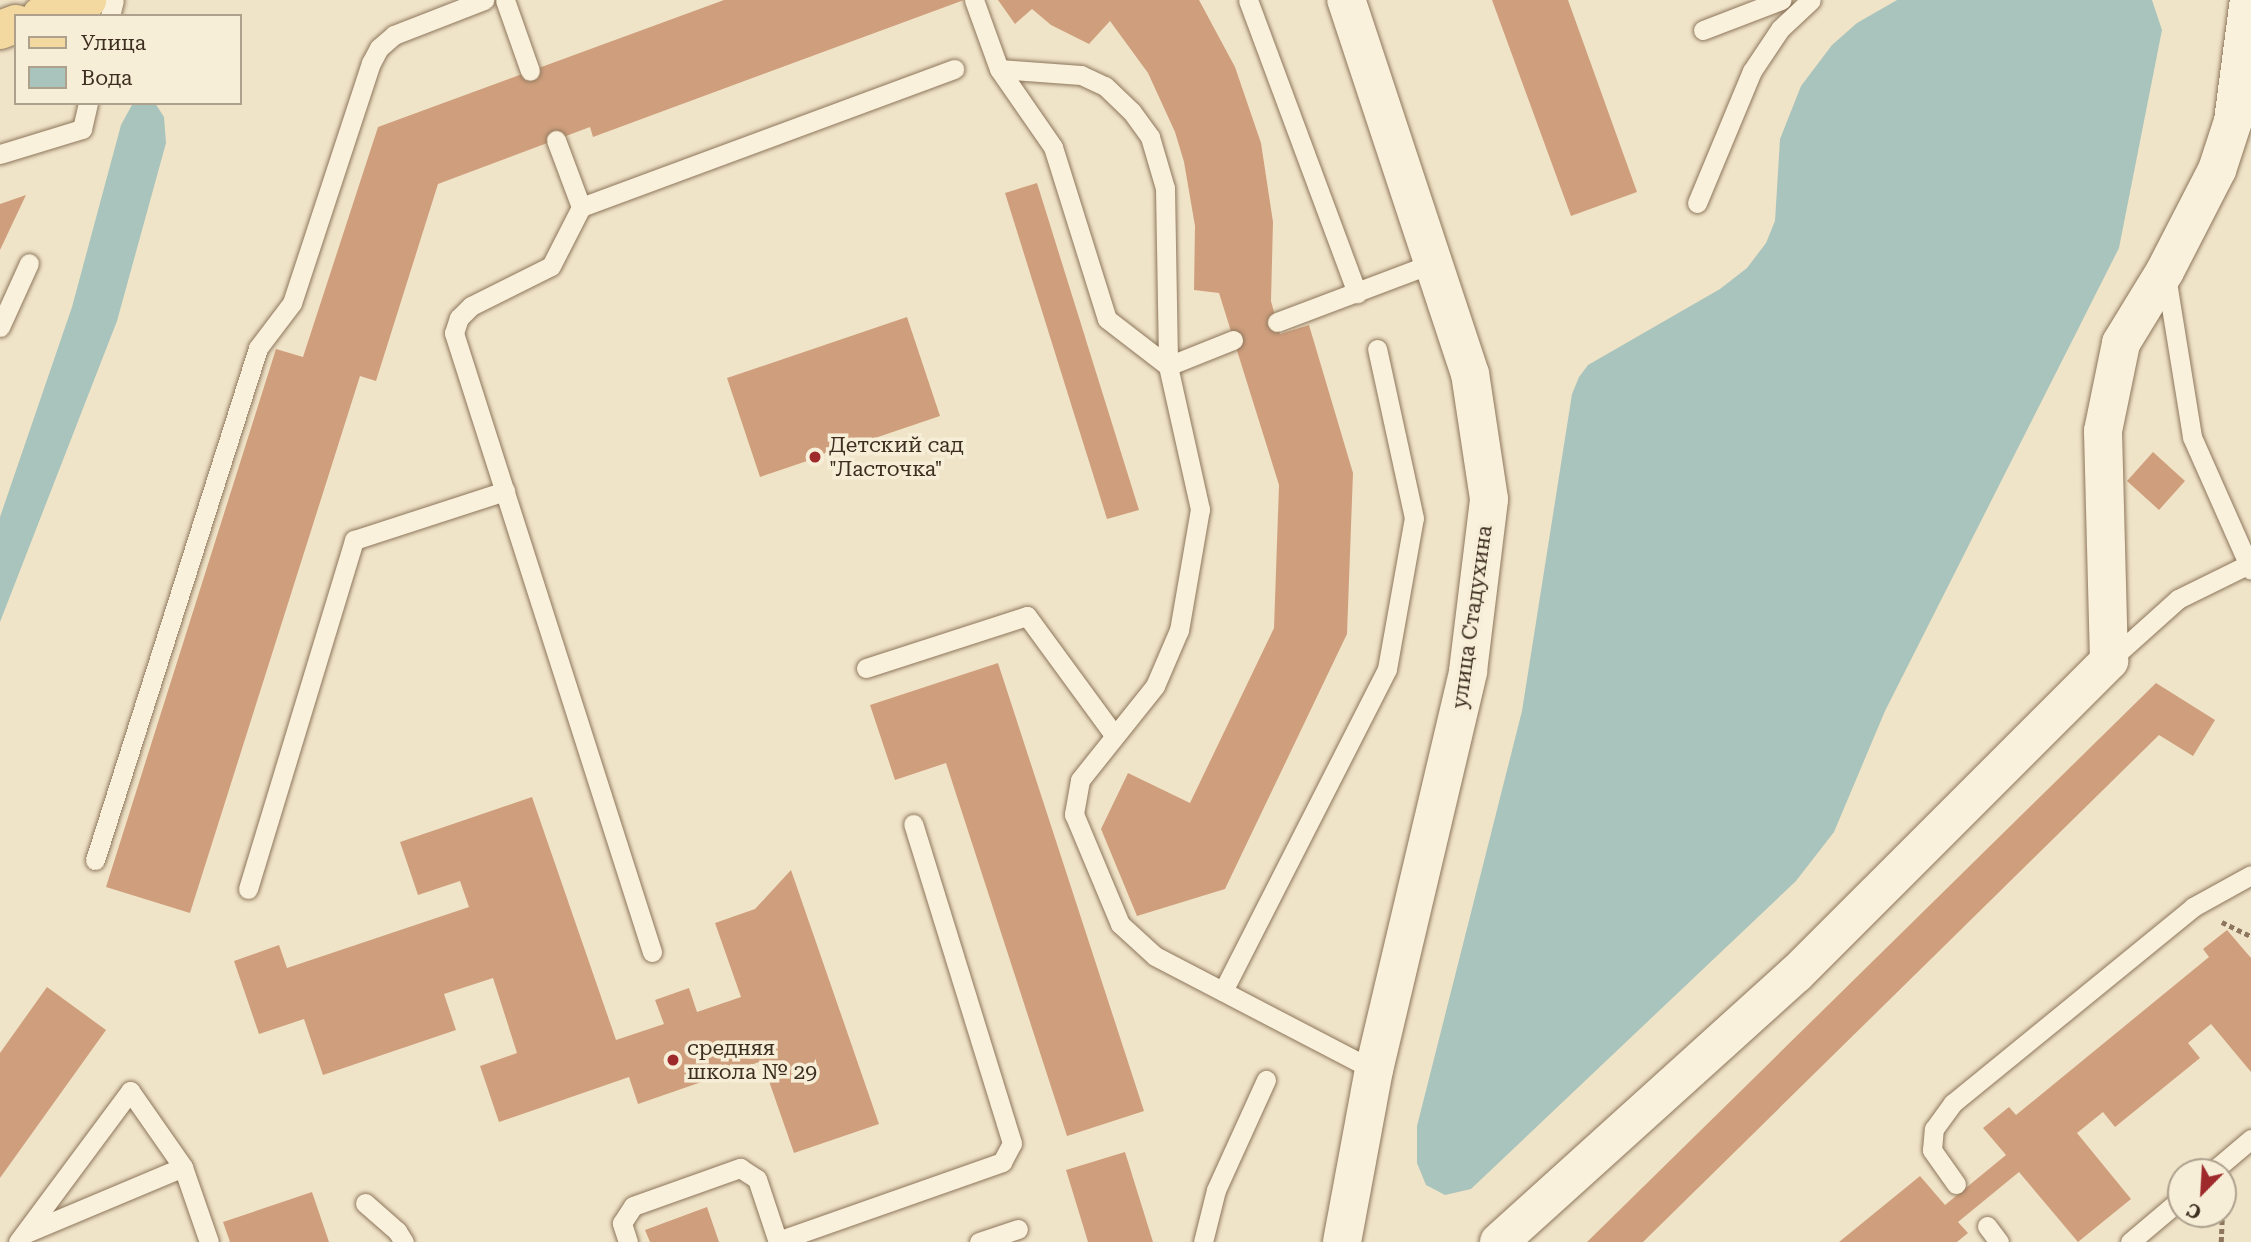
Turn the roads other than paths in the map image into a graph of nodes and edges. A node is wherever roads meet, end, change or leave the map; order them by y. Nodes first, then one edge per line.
1 (87, 0) edge
2 (484, 0) edge
3 (505, 0) edge
4 (974, 0) edge
5 (1248, 0) edge
6 (1346, 0) edge
7 (1781, 0) edge
8 (1811, 0) edge
9 (2250, 8) edge
10 (47, 14) edge
11 (1703, 30) dead end
12 (954, 69) dead end
13 (999, 69) junction
14 (530, 71) dead end
15 (88, 105) edge
16 (555, 140) dead end
17 (0, 154) edge
18 (1697, 203) dead end
19 (582, 207) junction
20 (29, 262) dead end
21 (1433, 263) junction
22 (2165, 271) junction
23 (1357, 293) junction
24 (1277, 322) dead end
25 (0, 327) edge
26 (1233, 340) dead end
27 (1377, 349) dead end
28 (1168, 366) junction
29 (505, 491) junction
30 (2249, 568) edge
31 (2109, 661) junction
32 (866, 668) dead end
33 (1114, 735) junction
34 (913, 824) dead end
35 (95, 860) dead end
36 (2251, 875) edge
37 (248, 889) dead end
38 (652, 952) dead end
39 (1223, 991) junction
40 (1374, 1070) junction
41 (1266, 1080) dead end
42 (2251, 1139) edge
43 (2229, 1158) edge
44 (183, 1167) junction
45 (1956, 1184) dead end
46 (365, 1203) dead end
47 (2167, 1211) edge
48 (1987, 1226) dead end
49 (1018, 1229) dead end
50 (21, 1238) edge
51 (209, 1242) edge
52 (404, 1242) edge
53 (628, 1242) edge
54 (778, 1242) edge
55 (979, 1242) edge
56 (1203, 1242) edge
57 (1342, 1242) edge
58 (1499, 1242) edge
59 (1999, 1242) edge
60 (2130, 1242) edge

1 - 10 main road
2 - 35 lane
3 - 14 lane
4 - 13 lane
5 - 23 lane
6 - 21 street, улица Стадухина
7 - 11 lane
8 - 18 lane
9 - 22 street
12 - 19 lane
13 - 28 lane
13 - 28 lane
15 - 17 lane
16 - 19 lane
19 - 29 lane
20 - 25 lane
21 - 23 lane
21 - 40 street, улица Стадухина
22 - 30 lane
22 - 31 street
23 - 24 lane
26 - 28 lane
27 - 39 lane
28 - 33 lane
29 - 37 lane
29 - 38 lane
30 - 31 lane
31 - 58 street
32 - 33 lane
33 - 39 lane
34 - 54 lane
36 - 45 lane
39 - 40 lane
40 - 57 street, улица Стадухина
41 - 56 lane
42 - 43 lane
44 - 50 lane
44 - 50 lane
44 - 51 lane
46 - 52 lane
47 - 60 lane
48 - 59 lane
49 - 55 lane
53 - 54 lane

